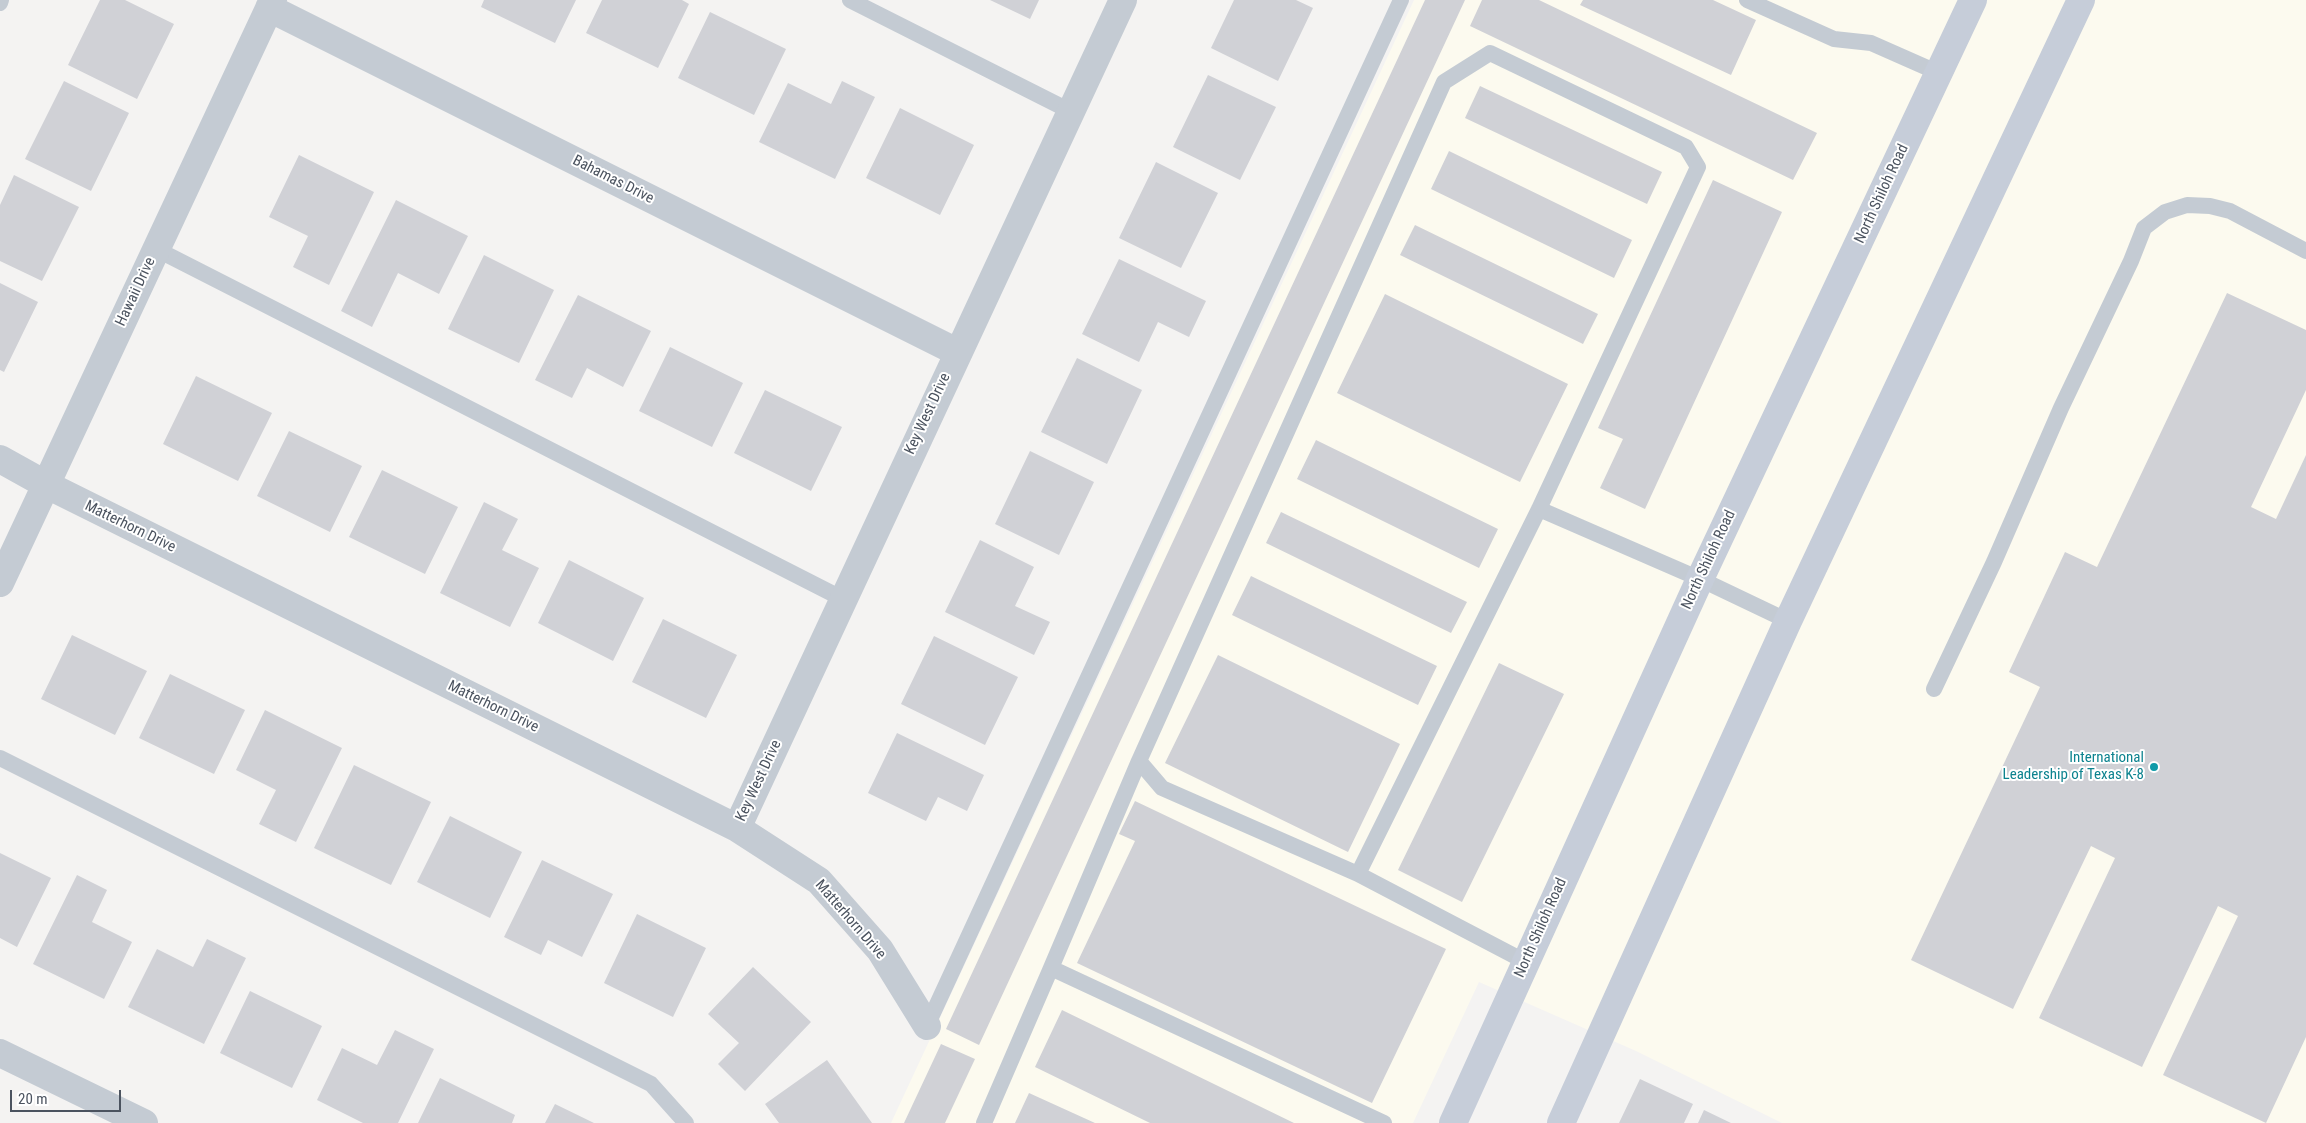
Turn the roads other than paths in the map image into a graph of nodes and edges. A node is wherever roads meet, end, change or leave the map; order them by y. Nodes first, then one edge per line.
1 (850, 0) edge
2 (1122, 0) edge
3 (1401, 0) edge
4 (1747, 0) edge
5 (1973, 0) edge
6 (2081, 0) edge
7 (271, 4) edge
8 (1939, 73) junction
9 (1070, 111) junction
10 (156, 249) junction
11 (2306, 251) edge
12 (957, 352) junction
13 (0, 459) edge
14 (45, 484) junction
15 (1539, 509) junction
16 (1700, 579) junction
17 (0, 584) edge
18 (843, 599) junction
19 (1788, 621) junction
20 (1934, 690) dead end
21 (0, 758) edge
22 (1139, 760) junction
23 (737, 828) junction
24 (1358, 874) junction
25 (1526, 962) junction
26 (1051, 968) junction
27 (927, 1026) joint
28 (0, 1053) edge
29 (144, 1123) edge
30 (686, 1123) edge
31 (984, 1123) edge
32 (1384, 1123) edge
33 (1452, 1123) edge
34 (1561, 1123) edge

1 - 9 lane
2 - 9 street, Key West Drive
3 - 27 lane
4 - 8 lane
5 - 8 main road, North Shiloh Road
6 - 19 main road
7 - 10 street, Hawaii Drive
7 - 12 street, Bahamas Drive
8 - 16 main road, North Shiloh Road
9 - 12 street, Key West Drive
10 - 14 street, Hawaii Drive
10 - 18 lane
11 - 20 lane
12 - 18 street, Key West Drive
13 - 14 street, Matterhorn Drive
14 - 17 street, Hawaii Drive
14 - 23 street, Matterhorn Drive
15 - 16 lane
15 - 22 lane
15 - 24 lane
16 - 19 lane
16 - 25 main road, North Shiloh Road
18 - 23 street, Key West Drive
19 - 34 main road
21 - 30 lane
22 - 24 lane
22 - 26 lane
23 - 27 street, Matterhorn Drive
24 - 25 lane
25 - 33 main road, North Shiloh Road
26 - 31 lane
26 - 32 lane
28 - 29 street

